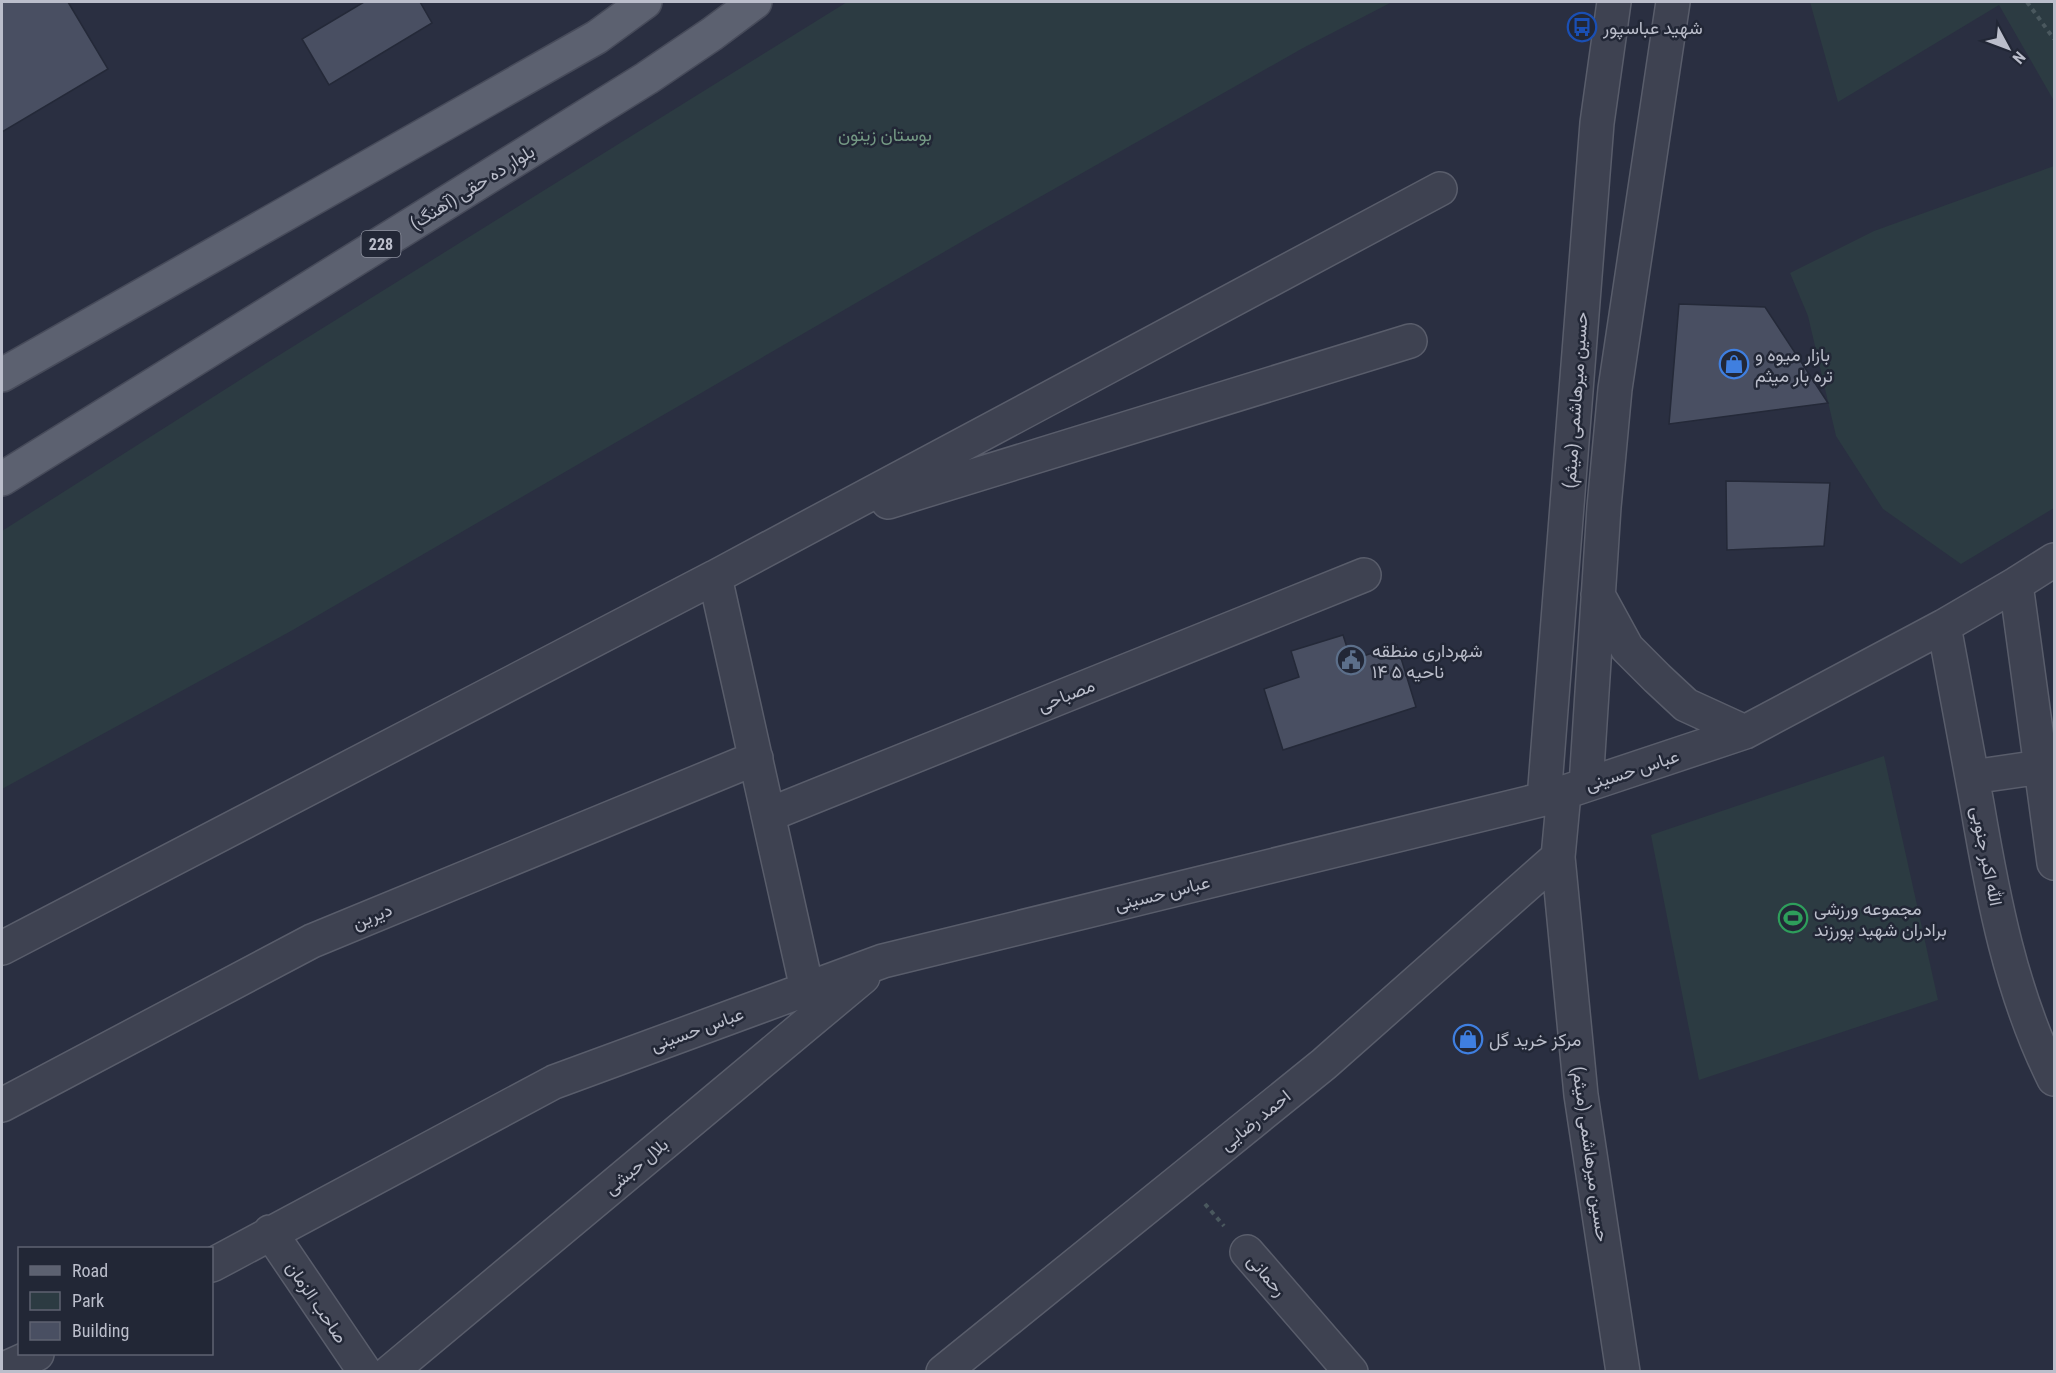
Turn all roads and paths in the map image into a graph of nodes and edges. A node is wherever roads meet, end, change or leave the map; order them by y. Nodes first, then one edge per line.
1 (645, 2) edge
2 (755, 2) edge
3 (1614, 2) edge
4 (1673, 2) edge
5 (2027, 2) edge
6 (2055, 39) edge
7 (1440, 189) dead end
8 (1410, 341) dead end
9 (2, 375) edge
10 (2, 479) edge
11 (814, 525) junction
12 (2055, 560) edge
13 (1364, 575) dead end
14 (716, 577) junction
15 (2016, 584) junction
16 (1599, 595) junction
17 (1944, 626) junction
18 (1745, 732) junction
19 (756, 758) junction
20 (2041, 767) junction
21 (1972, 777) junction
22 (1565, 792) junction
23 (768, 814) junction
24 (1558, 856) junction
25 (2055, 863) edge
26 (2, 948) edge
27 (883, 961) junction
28 (807, 989) junction
29 (2055, 1079) edge
30 (2, 1105) edge
31 (1183, 1179) junction
32 (270, 1233) junction
33 (1246, 1252) joint
34 (213, 1263) edge
35 (34, 1355) edge
36 (2, 1370) edge
37 (365, 1371) edge
38 (390, 1371) edge
39 (943, 1371) edge
40 (1351, 1371) edge
41 (1623, 1371) edge

1 - 9 main road
2 - 10 main road, بلوار ده حقی (آهنگ) / 228
3 - 22 street, حسین میرهاشمی (میثم)
4 - 16 street, حسین میرهاشمی (میثم)
5 - 6 path
7 - 11 street
8 - 11 street
11 - 14 street
12 - 15 street, عباس حسینی
13 - 23 street, مصباحی
14 - 19 street
14 - 26 street
15 - 17 street, عباس حسینی
15 - 20 street
16 - 18 street
16 - 22 street, حسین میرهاشمی (میثم)
17 - 18 street, عباس حسینی
17 - 21 street, الله اکبر جنوبی
18 - 22 street, عباس حسینی
19 - 23 street
19 - 30 street, دیرین
20 - 21 street
20 - 25 street
21 - 29 street, الله اکبر جنوبی
22 - 24 street, حسین میرهاشمی (میثم)
22 - 27 street, عباس حسینی
23 - 28 street
24 - 31 street, احمد رضایی
24 - 41 street, حسین میرهاشمی (میثم)
27 - 28 street, عباس حسینی
27 - 38 street, بلال حبشی
28 - 32 street, عباس حسینی
31 - 33 path, رحمانی
31 - 39 street, احمد رضایی
32 - 34 street, عباس حسینی
32 - 37 street, صاحب الزمان
33 - 40 street, رحمانی
35 - 36 street

